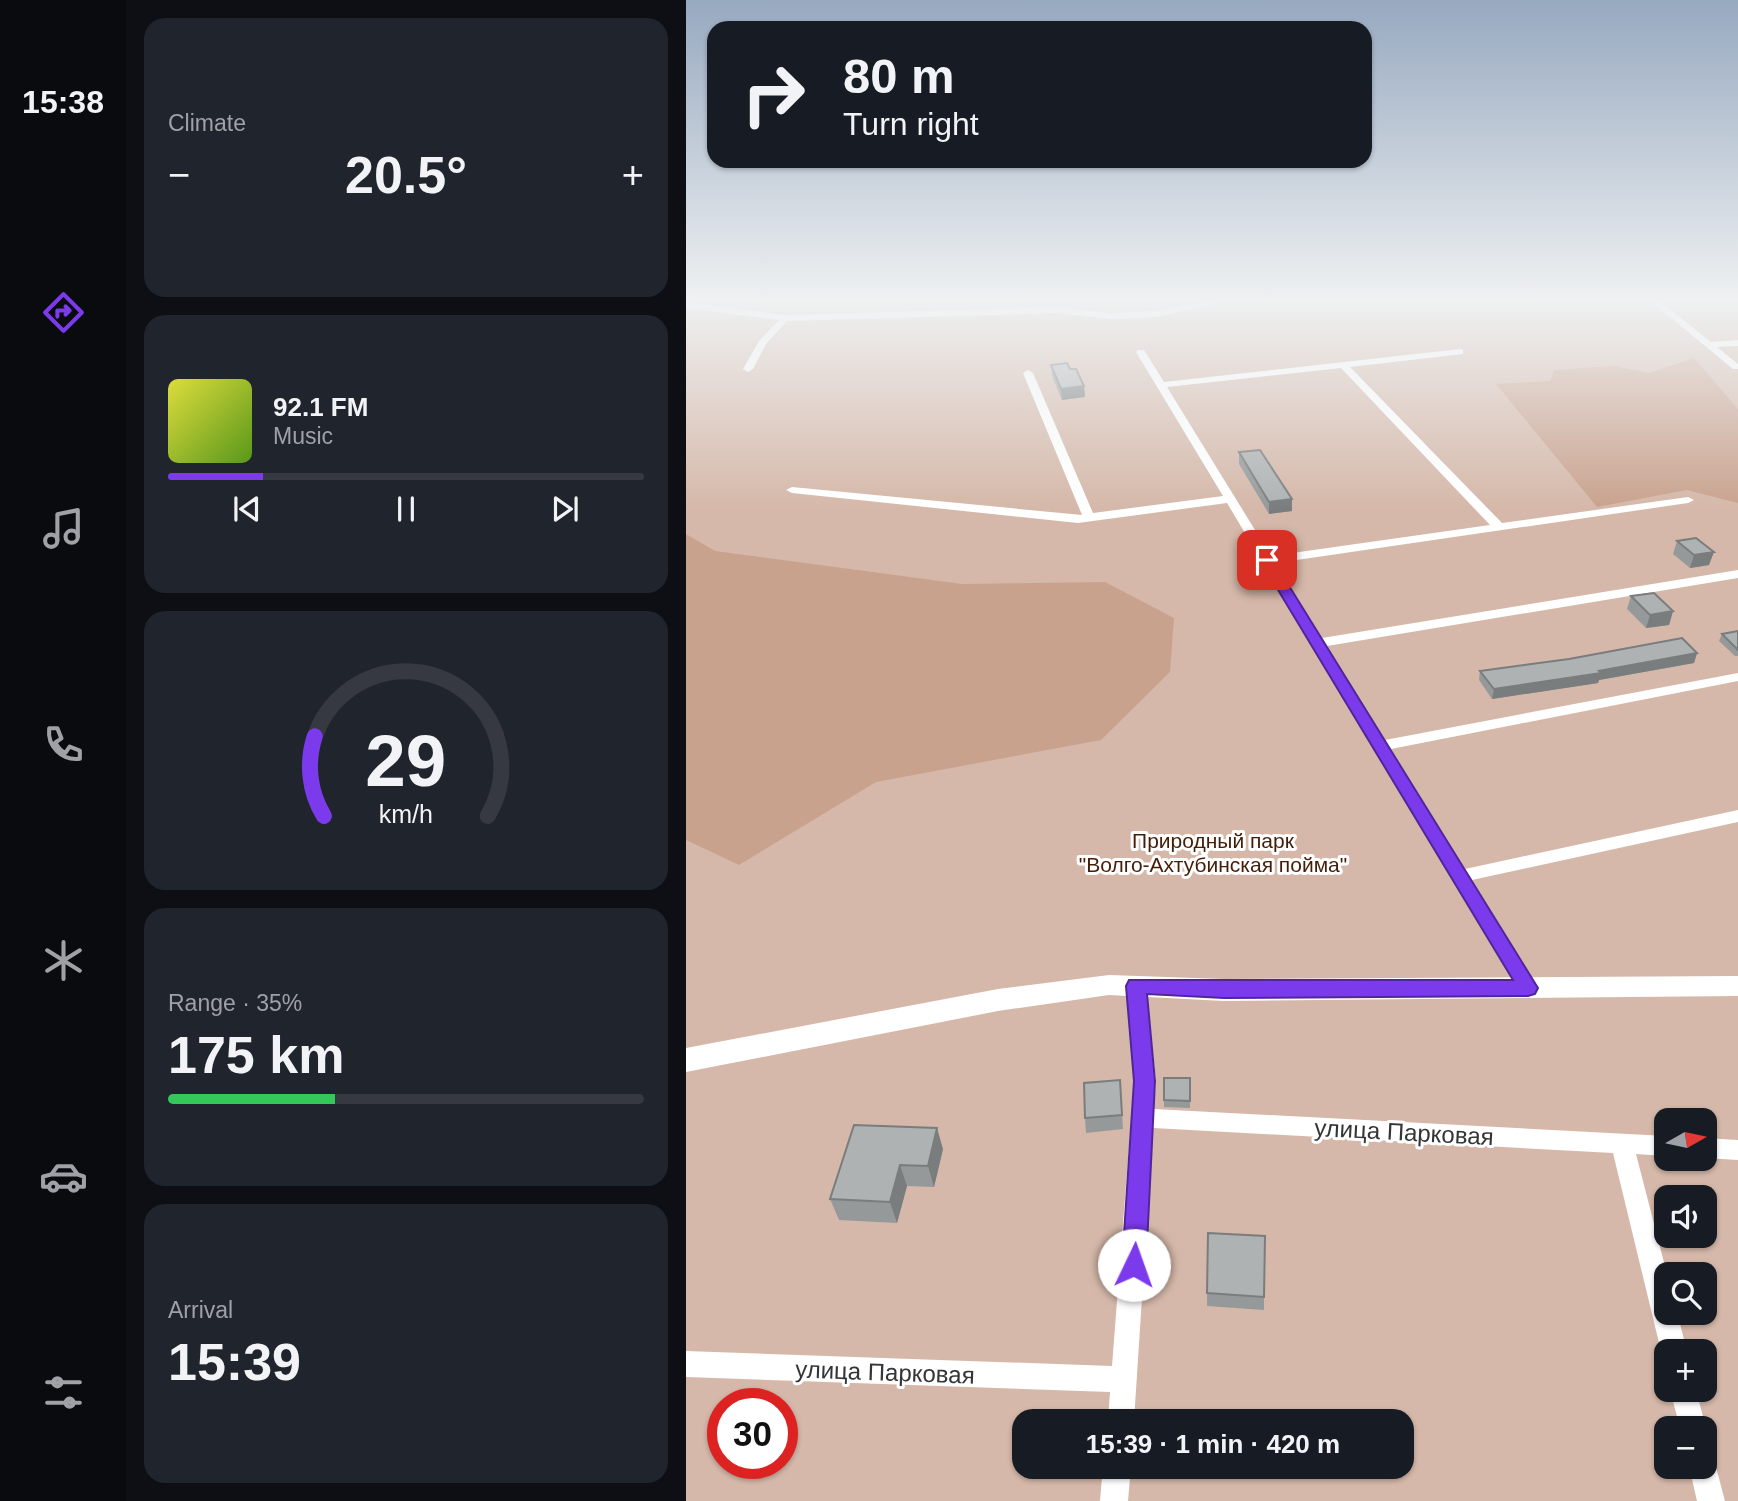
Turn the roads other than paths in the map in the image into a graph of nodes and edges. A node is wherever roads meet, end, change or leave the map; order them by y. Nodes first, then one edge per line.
1 (1150, 369) edge
2 (1306, 369) edge
3 (1347, 369) edge
4 (1028, 373) dead end
5 (1160, 385) junction
6 (792, 490) dead end
7 (1230, 499) junction
8 (1688, 500) dead end
9 (1089, 518) junction
10 (1499, 527) junction
11 (1267, 560) junction
12 (1738, 573) edge
13 (1318, 643) junction
14 (1738, 677) edge
15 (1380, 746) junction
16 (1738, 816) edge
17 (1460, 876) junction
18 (1136, 986) junction
19 (1738, 986) edge
20 (1528, 988) junction
21 (686, 1060) edge
22 (1143, 1118) junction
23 (1622, 1144) junction
24 (1654, 1145) edge
25 (1717, 1149) edge
26 (1738, 1150) edge
27 (1671, 1339) edge
28 (686, 1364) edge
29 (1125, 1380) junction
30 (1122, 1409) edge
31 (1116, 1479) edge
32 (1706, 1479) edge
33 (1114, 1501) edge
34 (1711, 1501) edge

1 - 5 street
2 - 5 street
3 - 10 street
4 - 9 street
5 - 7 street
6 - 9 street
7 - 9 street
7 - 11 street
8 - 10 street
10 - 11 street
11 - 13 street
12 - 13 street
13 - 15 street
14 - 15 street
15 - 17 street
16 - 17 street
17 - 20 street
18 - 20 street
18 - 21 street
18 - 22 street
19 - 20 street
22 - 23 street, улица Парковая
22 - 29 street
23 - 24 street, улица Парковая
23 - 27 street
25 - 26 street
28 - 29 street, улица Парковая
29 - 30 street
31 - 33 street
32 - 34 street

